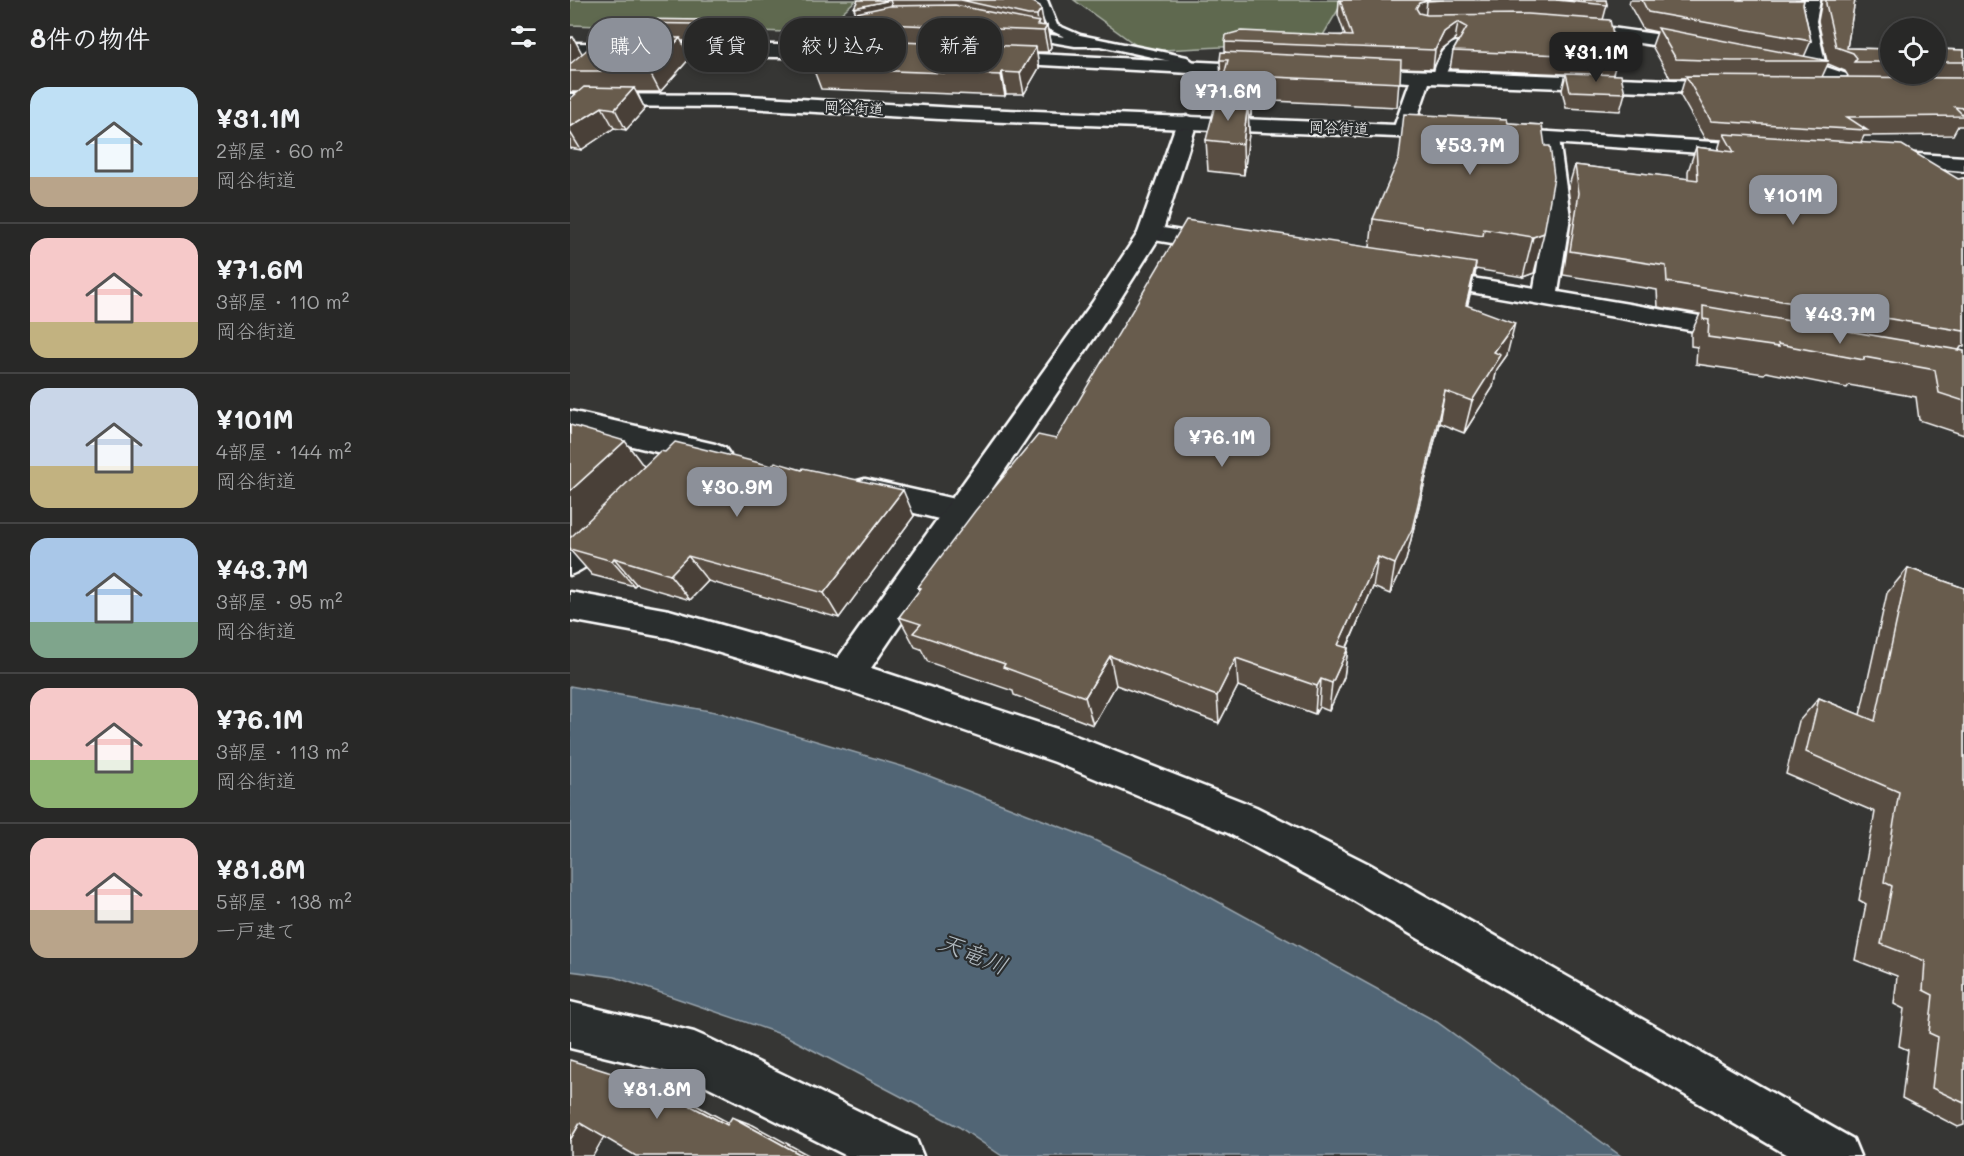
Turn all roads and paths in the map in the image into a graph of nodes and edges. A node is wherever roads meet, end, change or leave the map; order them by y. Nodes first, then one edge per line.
1 (1041, 0) edge
2 (1811, 0) edge
3 (1549, 27) edge
4 (1008, 31) edge
5 (570, 39) edge
6 (588, 43) edge
7 (1102, 43) junction
8 (1456, 46) edge
9 (570, 49) edge
10 (588, 49) edge
11 (780, 50) edge
12 (672, 51) edge
13 (1721, 51) edge
14 (1002, 58) edge
15 (1797, 66) edge
16 (1195, 68) junction
17 (1279, 71) edge
18 (1339, 73) edge
19 (1430, 77) junction
20 (1816, 79) junction
21 (1747, 88) edge
22 (1895, 89) edge
23 (580, 100) edge
24 (570, 118) edge
25 (1187, 122) junction
26 (1403, 130) junction
27 (1548, 138) junction
28 (1787, 152) edge
29 (1871, 157) edge
30 (1964, 164) edge
31 (1150, 233) junction
32 (1243, 248) edge
33 (1406, 274) edge
34 (1545, 297) junction
35 (1766, 336) edge
36 (570, 421) edge
37 (687, 448) junction
38 (744, 462) edge
39 (662, 473) edge
40 (834, 483) edge
41 (628, 505) edge
42 (959, 513) junction
43 (570, 562) edge
44 (570, 606) edge
45 (846, 675) junction
46 (570, 1025) edge
47 (899, 1156) edge
48 (1836, 1156) edge

1 - 7 lane
2 - 20 street
3 - 13 street
4 - 7 lane
5 - 6 street
7 - 16 lane
8 - 19 lane
9 - 10 street
11 - 12 street
14 - 16 street
15 - 20 street
16 - 17 street
18 - 19 street
19 - 21 street
19 - 26 street
20 - 22 street
23 - 24 street
23 - 25 street, 岡谷街道
25 - 26 street, 岡谷街道
25 - 31 street
26 - 27 street, 岡谷街道
27 - 28 street, 岡谷街道
27 - 34 street
29 - 30 street
31 - 32 street
31 - 42 street
33 - 34 street
34 - 35 street
36 - 37 street
37 - 38 street
37 - 39 street
40 - 42 street
41 - 43 street
42 - 45 street
44 - 45 street
45 - 48 street
46 - 47 street

